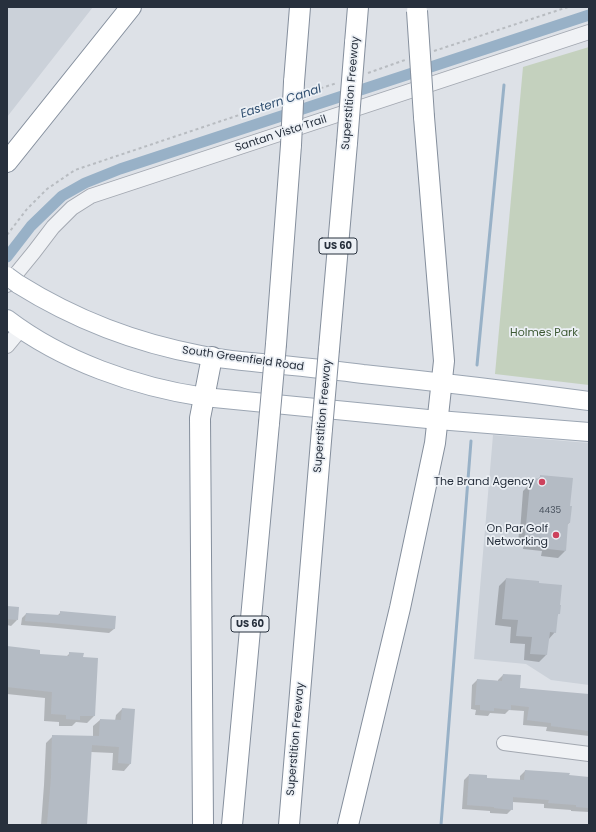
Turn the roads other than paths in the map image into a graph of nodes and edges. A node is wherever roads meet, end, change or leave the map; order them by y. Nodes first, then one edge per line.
1 (131, 7) edge
2 (300, 7) edge
3 (358, 7) edge
4 (417, 9) edge
5 (589, 32) edge
6 (7, 162) edge
7 (11, 282) edge
8 (14, 324) edge
9 (7, 346) edge
10 (212, 357) junction
11 (442, 382) junction
12 (204, 397) junction
13 (589, 401) edge
14 (438, 420) junction
15 (589, 432) edge
16 (504, 743) dead end
17 (589, 754) edge
18 (203, 825) edge
19 (232, 825) edge
20 (289, 825) edge
21 (348, 825) edge

1 - 6 highway
2 - 19 highway, US 60, bridge
3 - 20 highway, Superstition Freeway / US 60, bridge
4 - 11 highway, bridge
5 - 7 street, Santan Vista Trail
7 - 10 main road, South Greenfield Road
8 - 9 street
8 - 12 main road
10 - 11 main road, South Greenfield Road
10 - 12 highway
11 - 13 main road, South Greenfield Road
11 - 14 highway
12 - 14 main road
12 - 18 highway
14 - 15 main road
14 - 21 highway
16 - 17 street

